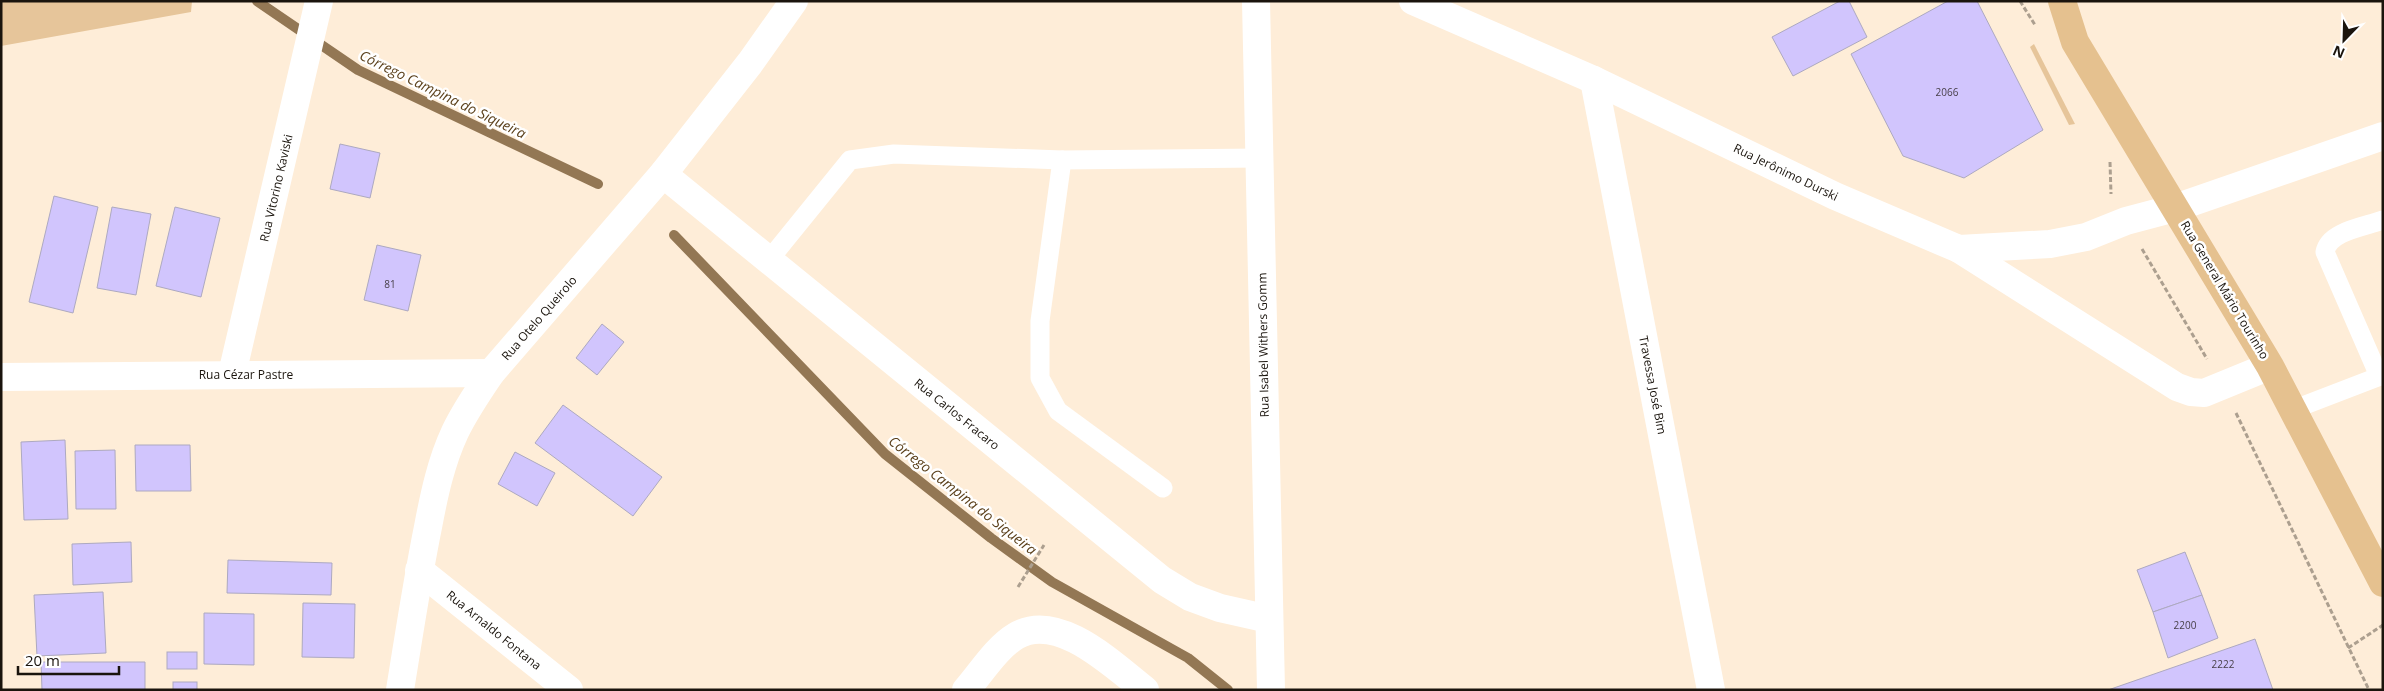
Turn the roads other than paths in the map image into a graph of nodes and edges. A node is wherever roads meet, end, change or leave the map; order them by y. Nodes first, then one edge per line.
1 (794, 1) edge
2 (1256, 1) edge
3 (1413, 1) edge
4 (2051, 1) edge
5 (2062, 1) edge
6 (318, 8) edge
7 (2074, 42) junction
8 (1594, 80) junction
9 (2383, 136) edge
10 (1259, 158) junction
11 (1062, 160) junction
12 (663, 174) junction
13 (2175, 208) junction
14 (2383, 220) edge
15 (1960, 249) junction
16 (769, 260) junction
17 (2270, 366) junction
18 (491, 373) junction
19 (232, 374) junction
20 (1, 376) edge
21 (2381, 376) edge
22 (2292, 410) junction
23 (1163, 488) dead end
24 (419, 570) junction
25 (2383, 583) edge
26 (1269, 619) junction
27 (400, 690) edge
28 (569, 690) edge
29 (966, 690) edge
30 (1145, 690) edge
31 (1271, 690) edge
32 (1711, 690) edge

1 - 12 street, Rua Otelo Queirolo
2 - 10 street, Rua Isabel Withers Gomm
3 - 8 street, Rua Jerônimo Durski
4 - 7 main road
5 - 7 main road, Rua General Mário Tourinho
6 - 19 street, Rua Vitorino Kaviski
7 - 13 main road, Rua General Mário Tourinho
8 - 15 street, Rua Jerônimo Durski
8 - 32 street, Travessa José Bim
9 - 13 street, Rua Jerônimo Durski
10 - 11 lane
10 - 26 street, Rua Isabel Withers Gomm
11 - 16 lane
11 - 23 lane
12 - 16 street, Rua Carlos Fracaro
12 - 18 street, Rua Otelo Queirolo
13 - 15 street, Rua Jerônimo Durski
13 - 17 main road, Rua General Mário Tourinho
14 - 21 lane
15 - 17 street
16 - 26 street, Rua Carlos Fracaro
17 - 22 main road, Rua General Mário Tourinho
18 - 19 street, Rua Cézar Pastre
18 - 24 street, Rua Otelo Queirolo
19 - 20 street, Rua Cézar Pastre
21 - 22 lane
22 - 25 main road, Rua General Mário Tourinho
24 - 27 street, Rua Otelo Queirolo
24 - 28 street, Rua Arnaldo Fontana
26 - 31 street, Rua Isabel Withers Gomm
29 - 30 street

